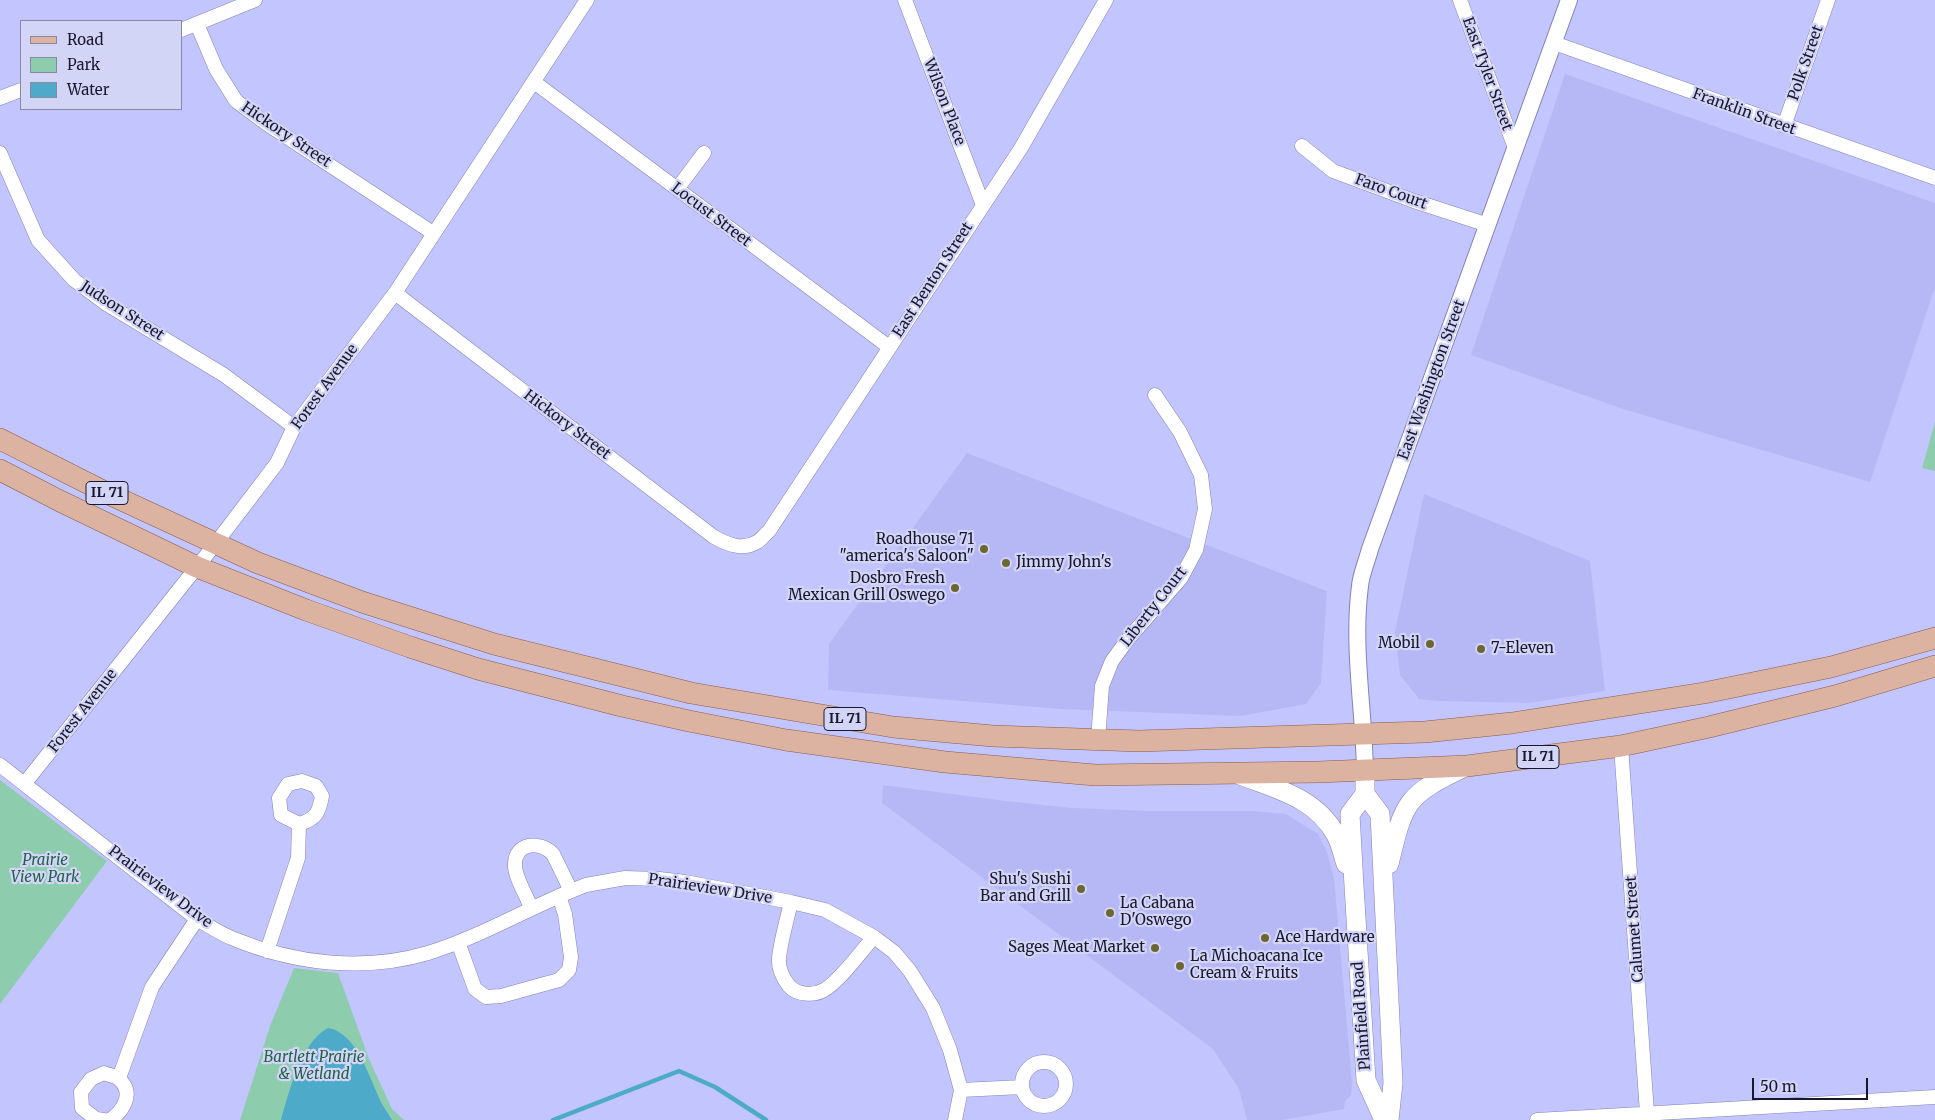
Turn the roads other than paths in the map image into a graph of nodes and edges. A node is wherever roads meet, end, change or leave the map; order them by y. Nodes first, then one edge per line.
1 (255, 0) edge
2 (587, 0) edge
3 (905, 0) edge
4 (1106, 0) edge
5 (1460, 0) edge
6 (1569, 0) edge
7 (1828, 0) edge
8 (197, 24) junction
9 (182, 30) edge
10 (1554, 43) junction
11 (534, 82) junction
12 (20, 90) edge
13 (0, 98) edge
14 (1784, 126) junction
15 (1302, 146) dead end
16 (1515, 148) junction
17 (0, 153) edge
18 (704, 153) dead end
19 (1935, 178) edge
20 (678, 189) junction
21 (983, 205) junction
22 (1488, 225) junction
23 (433, 233) junction
24 (395, 293) junction
25 (888, 348) junction
26 (1155, 395) dead end
27 (294, 427) junction
28 (0, 439) edge
29 (0, 470) edge
30 (216, 543) junction
31 (744, 546) joint
32 (196, 567) junction
33 (1935, 638) edge
34 (1935, 666) edge
35 (1364, 734) junction
36 (1098, 740) junction
37 (1621, 746) junction
38 (0, 765) edge
39 (1468, 766) junction
40 (1365, 771) junction
41 (1234, 773) junction
42 (26, 783) junction
43 (1365, 794) junction
44 (299, 824) dead end
45 (1384, 885) junction
46 (1354, 886) junction
47 (565, 893) junction
48 (791, 902) junction
49 (532, 908) junction
50 (197, 919) junction
51 (874, 937) junction
52 (458, 942) junction
53 (267, 951) junction
54 (118, 1078) junction
55 (1022, 1087) dead end
56 (961, 1090) junction
57 (1935, 1097) edge
58 (1647, 1113) junction
59 (104, 1120) edge
60 (110, 1120) edge
61 (955, 1120) edge
62 (1384, 1120) edge
63 (1389, 1120) edge
64 (1537, 1120) edge

1 - 8 street
2 - 11 street, Forest Avenue
3 - 21 street, Wilson Place
4 - 21 street, East Benton Street
5 - 16 street, East Tyler Street
6 - 10 street, East Washington Street
7 - 14 street, Polk Street
8 - 9 street
8 - 23 street, Hickory Street
10 - 14 street, Franklin Street
10 - 16 street, East Washington Street
11 - 20 street, Locust Street
11 - 23 street, Forest Avenue
12 - 13 street
14 - 19 street, Franklin Street
15 - 22 street, Faro Court
16 - 22 street, East Washington Street
17 - 27 street, Judson Street
18 - 20 street
20 - 25 street, Locust Street
21 - 25 street, East Benton Street
22 - 35 street, East Washington Street
23 - 24 street, Forest Avenue
24 - 27 street, Forest Avenue
24 - 31 street, Hickory Street
25 - 31 street, East Benton Street
26 - 36 street, Liberty Court
27 - 30 street, Forest Avenue
28 - 30 main road, IL 71
29 - 32 main road, IL 71
30 - 32 street, Forest Avenue
30 - 36 main road, IL 71
32 - 41 main road, IL 71
32 - 42 street, Forest Avenue
33 - 35 main road, IL 71
34 - 37 main road, IL 71
35 - 36 main road, IL 71
35 - 40 street, East Washington Street
37 - 39 main road, IL 71
37 - 58 street, Calumet Street
38 - 42 street, Prairieview Drive
39 - 40 main road, IL 71
39 - 45 main road
40 - 41 main road, IL 71
40 - 43 main road
41 - 46 main road
42 - 50 street, Prairieview Drive
43 - 45 main road, Plainfield Road
43 - 46 main road, Plainfield Road
44 - 53 street
45 - 63 main road, Plainfield Road
46 - 62 main road, Plainfield Road
47 - 48 street, Prairieview Drive
47 - 49 street, Prairieview Drive
47 - 49 street
47 - 52 street
48 - 51 street, Prairieview Drive
48 - 51 street, Prairieview Drive
49 - 52 street, Prairieview Drive
50 - 53 street, Prairieview Drive
50 - 54 street
51 - 56 street, Prairieview Drive
52 - 53 street, Prairieview Drive
54 - 59 street
54 - 60 street
55 - 56 street
56 - 61 street, Prairieview Drive
57 - 58 street
58 - 64 street

